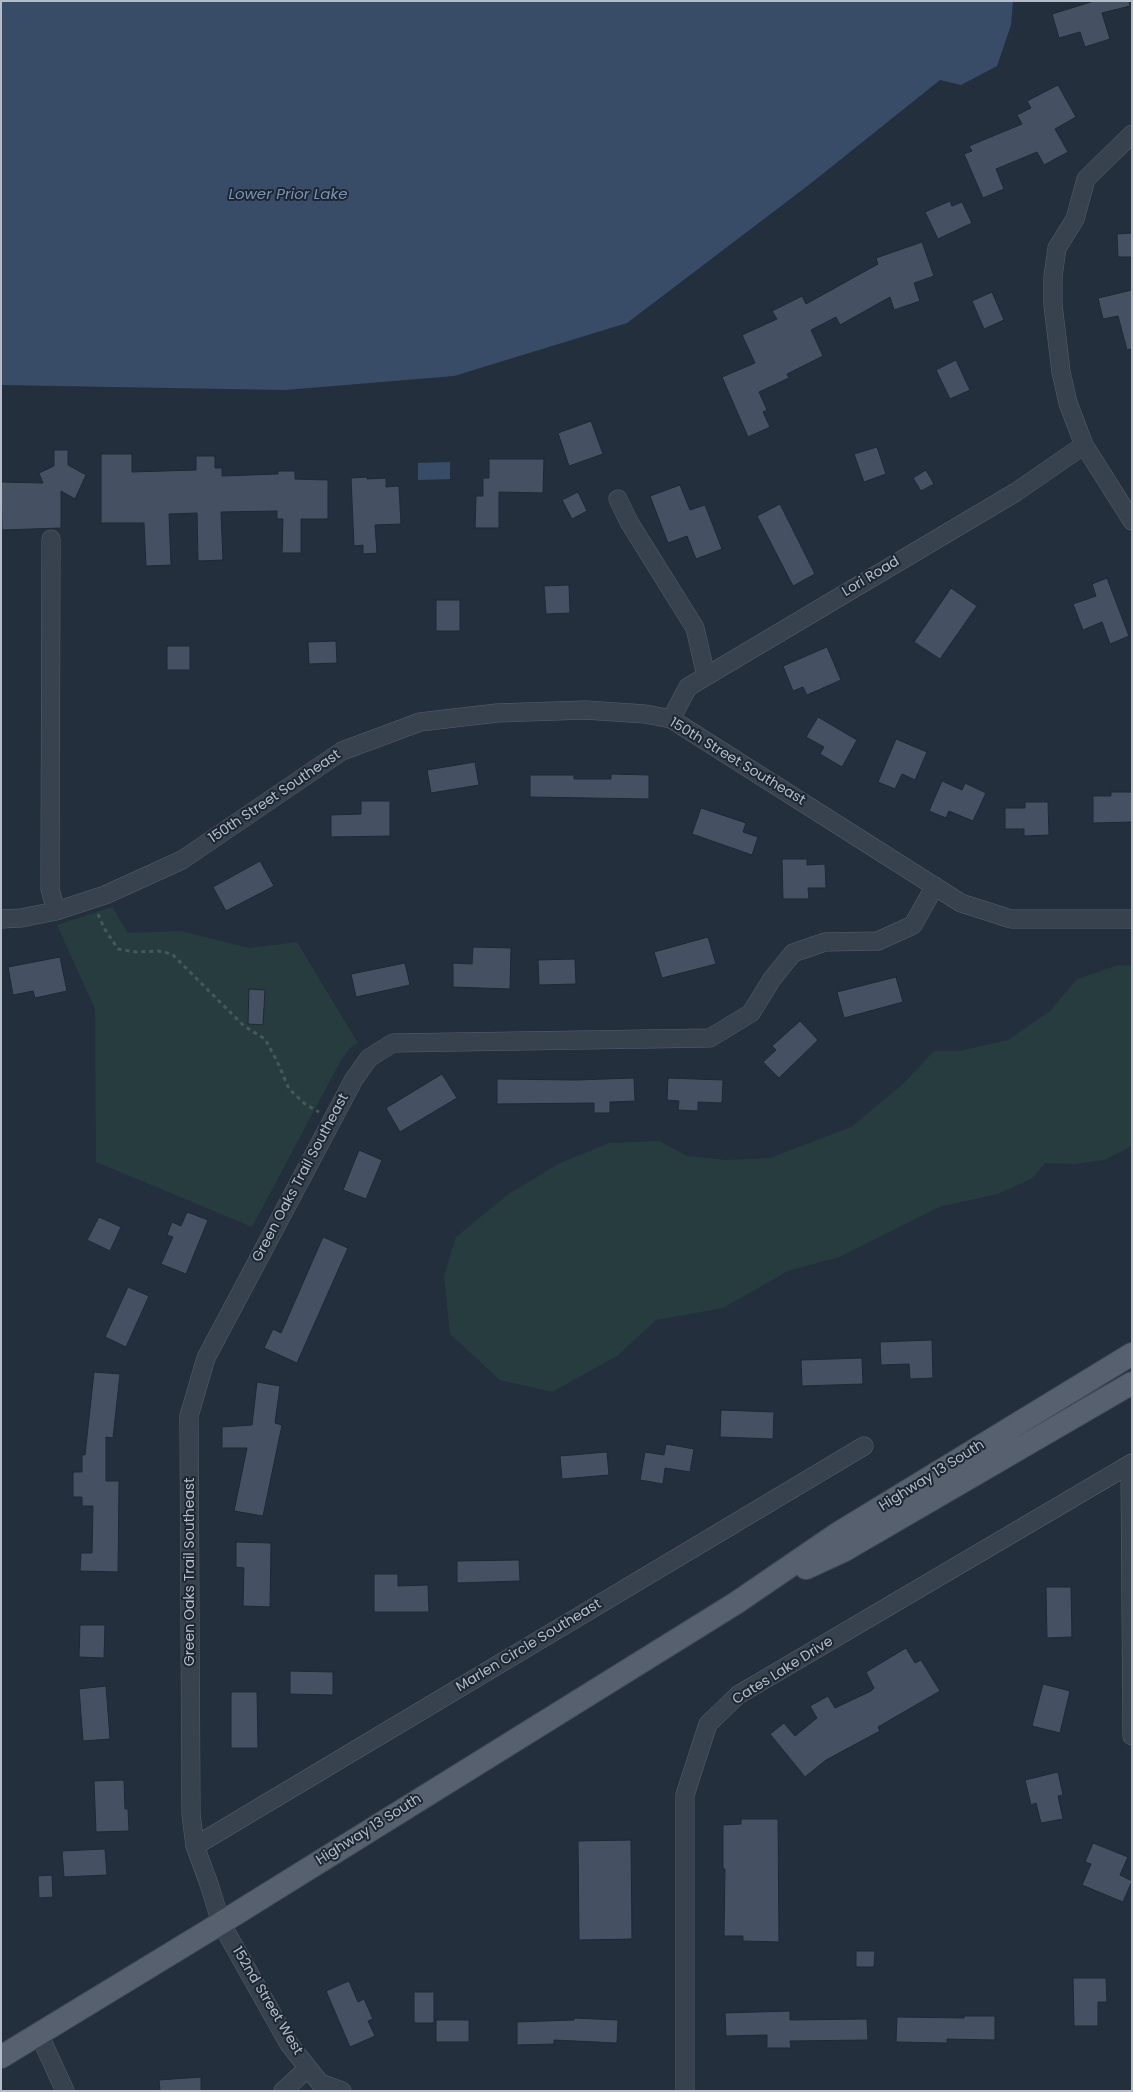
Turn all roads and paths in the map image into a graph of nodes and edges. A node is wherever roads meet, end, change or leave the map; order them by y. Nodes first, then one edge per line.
1 (1132, 134) edge
2 (1084, 445) junction
3 (618, 499) dead end
4 (1132, 521) edge
5 (51, 539) dead end
6 (706, 676) junction
7 (671, 719) junction
8 (935, 886) junction
9 (92, 900) junction
10 (56, 911) junction
11 (1, 919) edge
12 (1132, 919) edge
13 (332, 1120) junction
14 (1132, 1354) edge
15 (1132, 1383) edge
16 (864, 1446) dead end
17 (1131, 1463) edge
18 (736, 1603) junction
19 (1132, 1736) edge
20 (195, 1846) junction
21 (221, 1923) junction
22 (39, 2034) junction
23 (1, 2057) edge
24 (308, 2068) junction
25 (65, 2091) edge
26 (283, 2091) edge
27 (342, 2091) edge
28 (685, 2091) edge

1 - 2 street
2 - 4 street
2 - 6 street, Lori Road
3 - 6 street
5 - 10 street
6 - 7 street, Lori Road
7 - 8 street, 150th Street Southeast
7 - 9 street, 150th Street Southeast
8 - 12 street, 150th Street Southeast
8 - 13 street, Green Oaks Trail Southeast
9 - 10 street, 150th Street Southeast
9 - 13 path
10 - 11 street, 150th Street Southeast
13 - 20 street, Green Oaks Trail Southeast
14 - 18 main road, Highway 13 South
15 - 18 main road, Highway 13 South
16 - 20 street, Marlen Circle Southeast
17 - 19 street
17 - 28 street, Cates Lake Drive
18 - 21 main road, Highway 13 South
20 - 21 street, Green Oaks Trail Southeast
21 - 22 main road, Highway 13 South
21 - 24 street, 152nd Street West
22 - 23 main road, Highway 13 South
22 - 25 street
24 - 26 street
24 - 27 street, 152nd Street West

